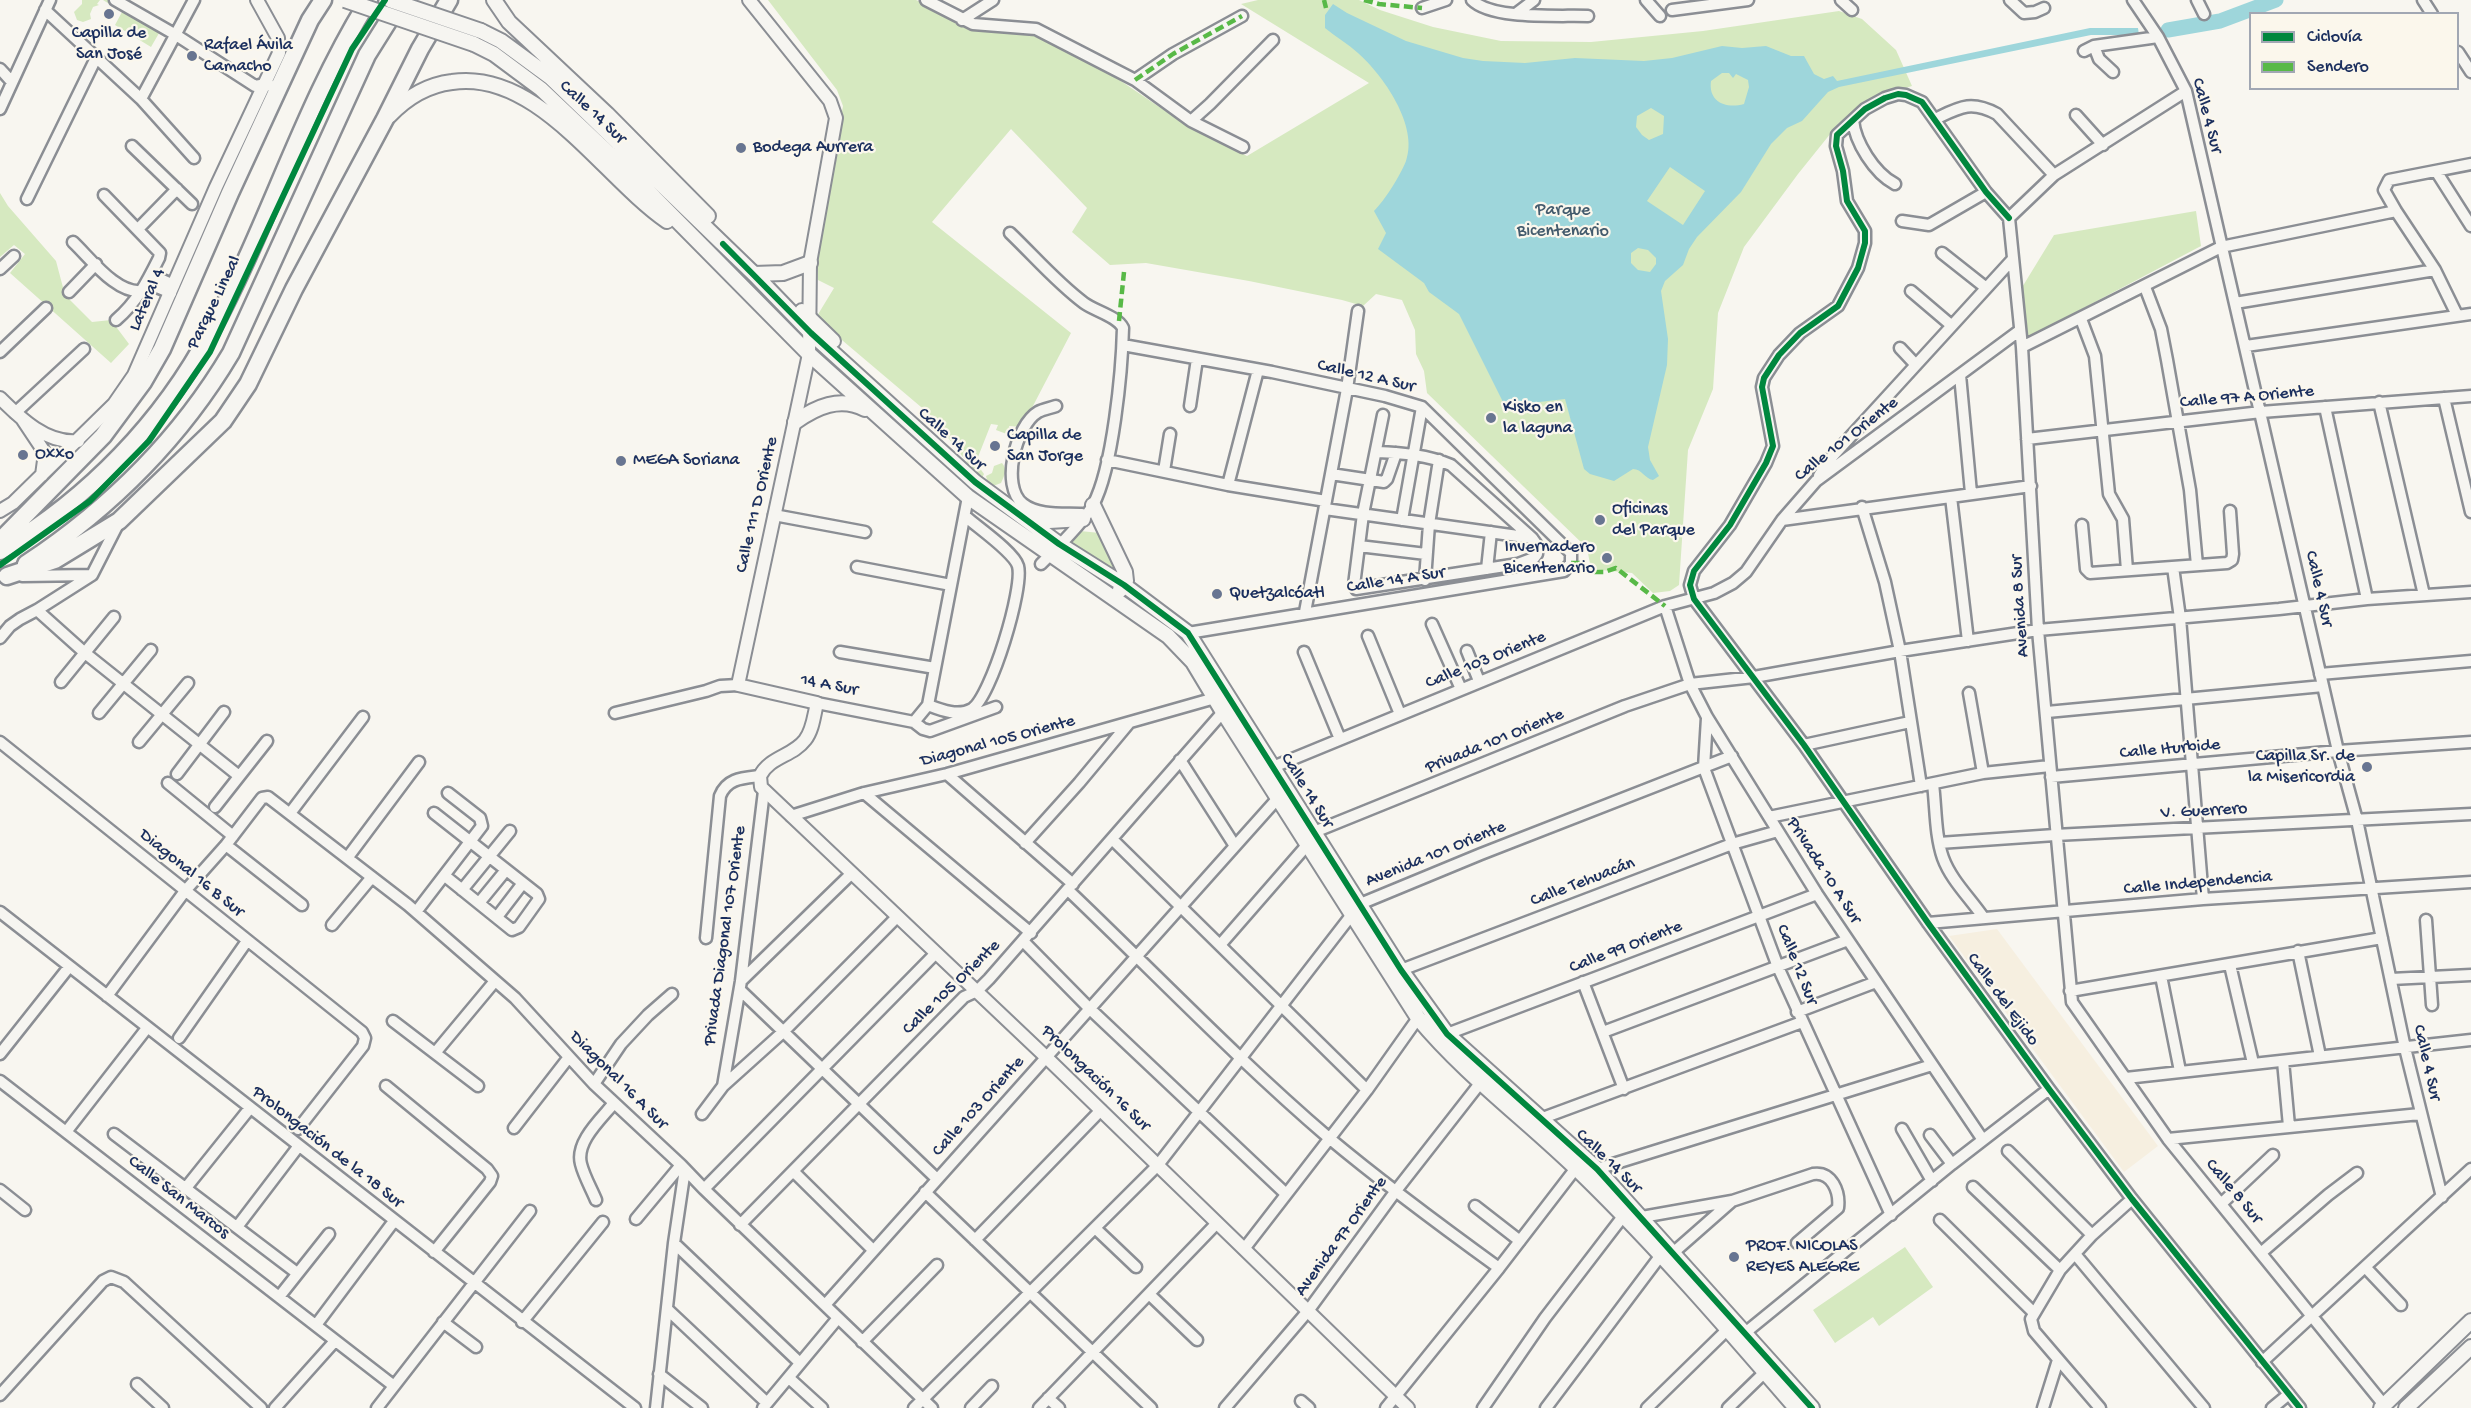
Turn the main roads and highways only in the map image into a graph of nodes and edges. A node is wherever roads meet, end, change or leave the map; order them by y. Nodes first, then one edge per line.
1 (323, 0) edge
2 (345, 0) edge
3 (369, 0) edge
4 (390, 0) edge
5 (402, 0) edge
6 (449, 0) edge
7 (494, 0) edge
8 (385, 119) junction
9 (690, 233) junction
10 (723, 244) junction
11 (810, 263) road end
12 (757, 278) junction
13 (871, 412) junction
14 (795, 422) road end
15 (1022, 518) junction
16 (0, 541) edge
17 (0, 551) edge
18 (4, 579) edge
19 (1124, 585) junction
20 (1114, 599) junction
21 (1311, 838) junction
22 (1667, 1254) junction
23 (2471, 1321) edge
24 (1736, 1331) junction
25 (2471, 1347) edge
26 (2383, 1407) edge
27 (1796, 1408) edge
28 (1812, 1408) edge
29 (2406, 1408) edge

1 - 16 highway
2 - 9 main road, Calle 14 Sur, bridge
3 - 17 highway
4 - 10 main road, Calle 14 Sur, bridge
5 - 18 highway
6 - 8 highway
7 - 10 main road
8 - 9 main road
8 - 18 highway
9 - 13 main road, Calle 14 Sur
10 - 12 main road, Calle 14 Sur
11 - 12 main road
12 - 15 main road, Calle 14 Sur
13 - 14 main road
13 - 20 main road, Calle 14 Sur
15 - 19 main road, Calle 14 Sur
15 - 19 main road
19 - 20 main road
19 - 21 main road, Calle 14 Sur
20 - 21 main road, Calle 14 Sur
21 - 22 main road, Calle 14 Sur
21 - 22 main road, Calle 14 Sur
22 - 24 main road, Calle 14 Sur
23 - 26 main road
24 - 27 main road, Calle 14 Sur
24 - 28 main road, Calle 14 Sur
25 - 29 main road

